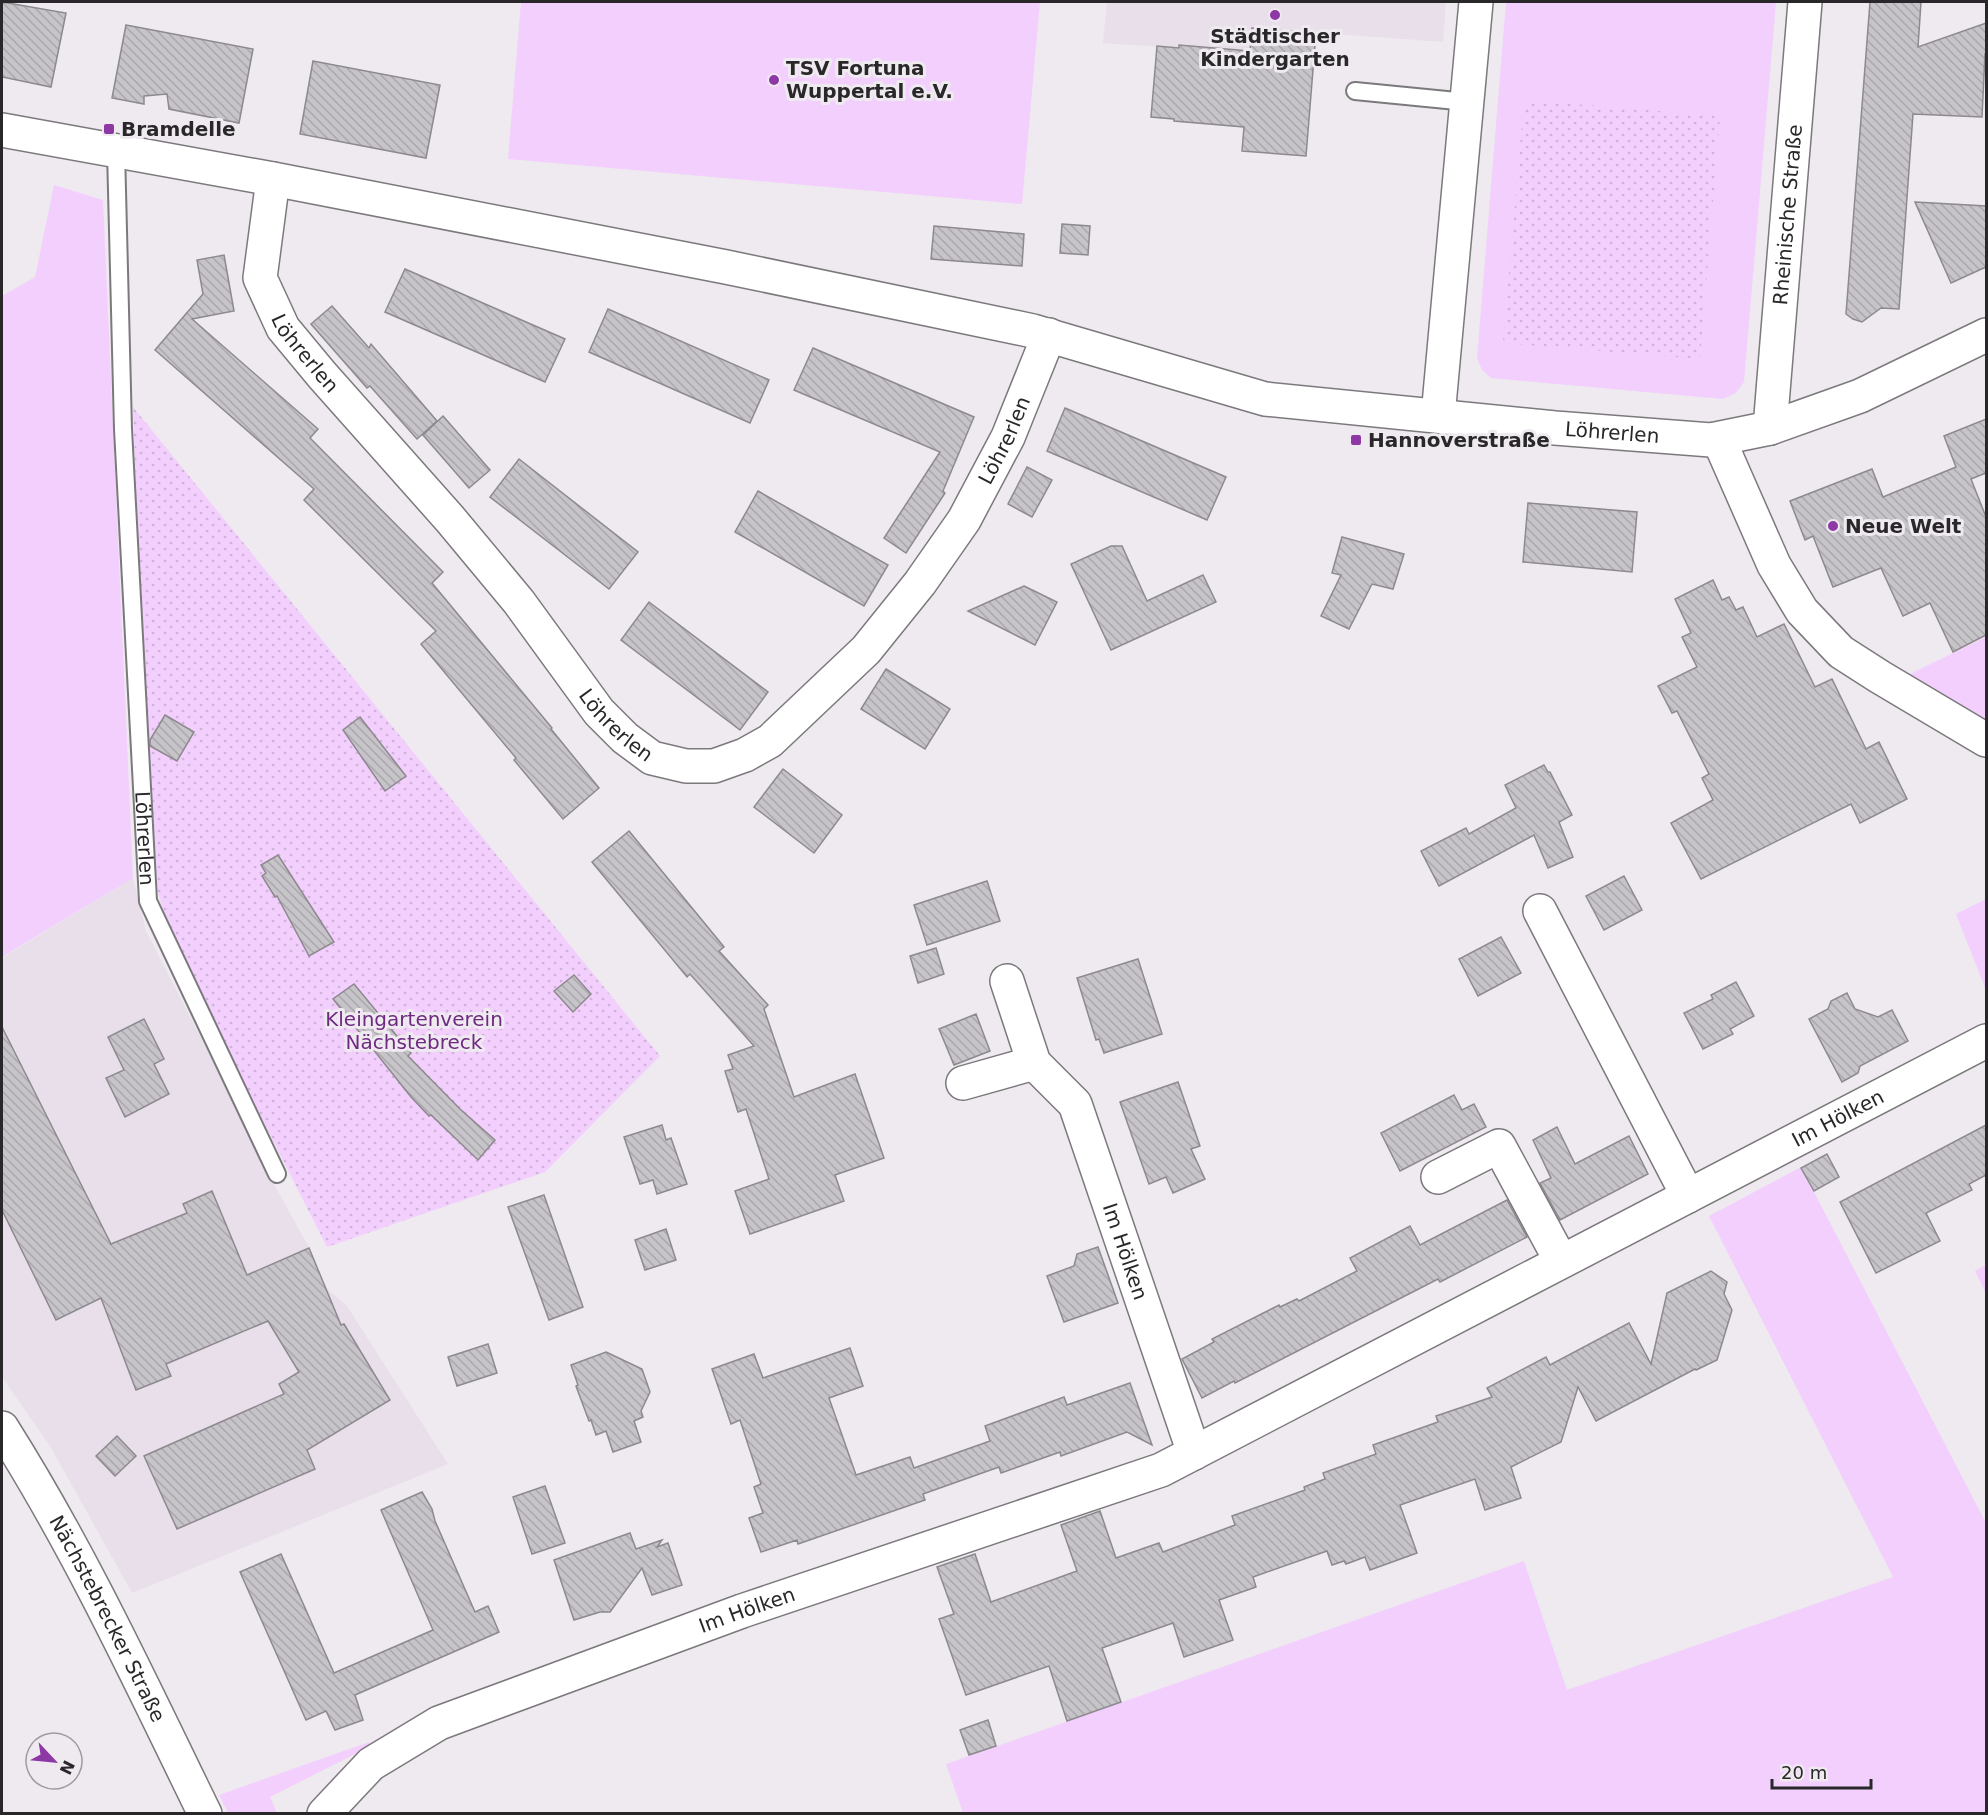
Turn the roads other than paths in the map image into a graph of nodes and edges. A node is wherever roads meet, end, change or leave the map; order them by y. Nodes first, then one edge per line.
1 (1476, 2) edge
2 (1804, 2) edge
3 (1354, 91) dead end
4 (1467, 102) junction
5 (2, 130) edge
6 (117, 151) junction
7 (273, 178) junction
8 (1049, 335) junction
9 (1986, 335) edge
10 (1438, 416) junction
11 (1770, 428) junction
12 (1719, 440) junction
13 (1986, 740) edge
14 (1540, 910) dead end
15 (1007, 981) dead end
16 (1986, 1041) edge
17 (1034, 1063) junction
18 (963, 1083) dead end
19 (277, 1174) dead end
20 (1438, 1177) dead end
21 (1688, 1196) junction
22 (1561, 1261) junction
23 (2, 1428) edge
24 (1194, 1453) junction
25 (205, 1814) edge
26 (324, 1814) edge

1 - 4 street
2 - 11 street, Rheinische Straße
3 - 4 lane
4 - 10 street
5 - 6 street, Löhrerlen
6 - 7 street, Löhrerlen
6 - 19 lane, Löhrerlen
7 - 8 street, Löhrerlen
7 - 8 street, Löhrerlen
8 - 10 street, Löhrerlen
9 - 11 street, Löhrerlen
10 - 12 street, Löhrerlen
11 - 12 street, Löhrerlen
12 - 13 street
14 - 21 street
15 - 17 street, Im Hölken
16 - 21 street, Im Hölken
17 - 18 street
17 - 24 street, Im Hölken
20 - 22 street
21 - 22 street, Im Hölken
22 - 24 street, Im Hölken
23 - 25 street, Nächstebrecker Straße
24 - 26 street, Im Hölken

